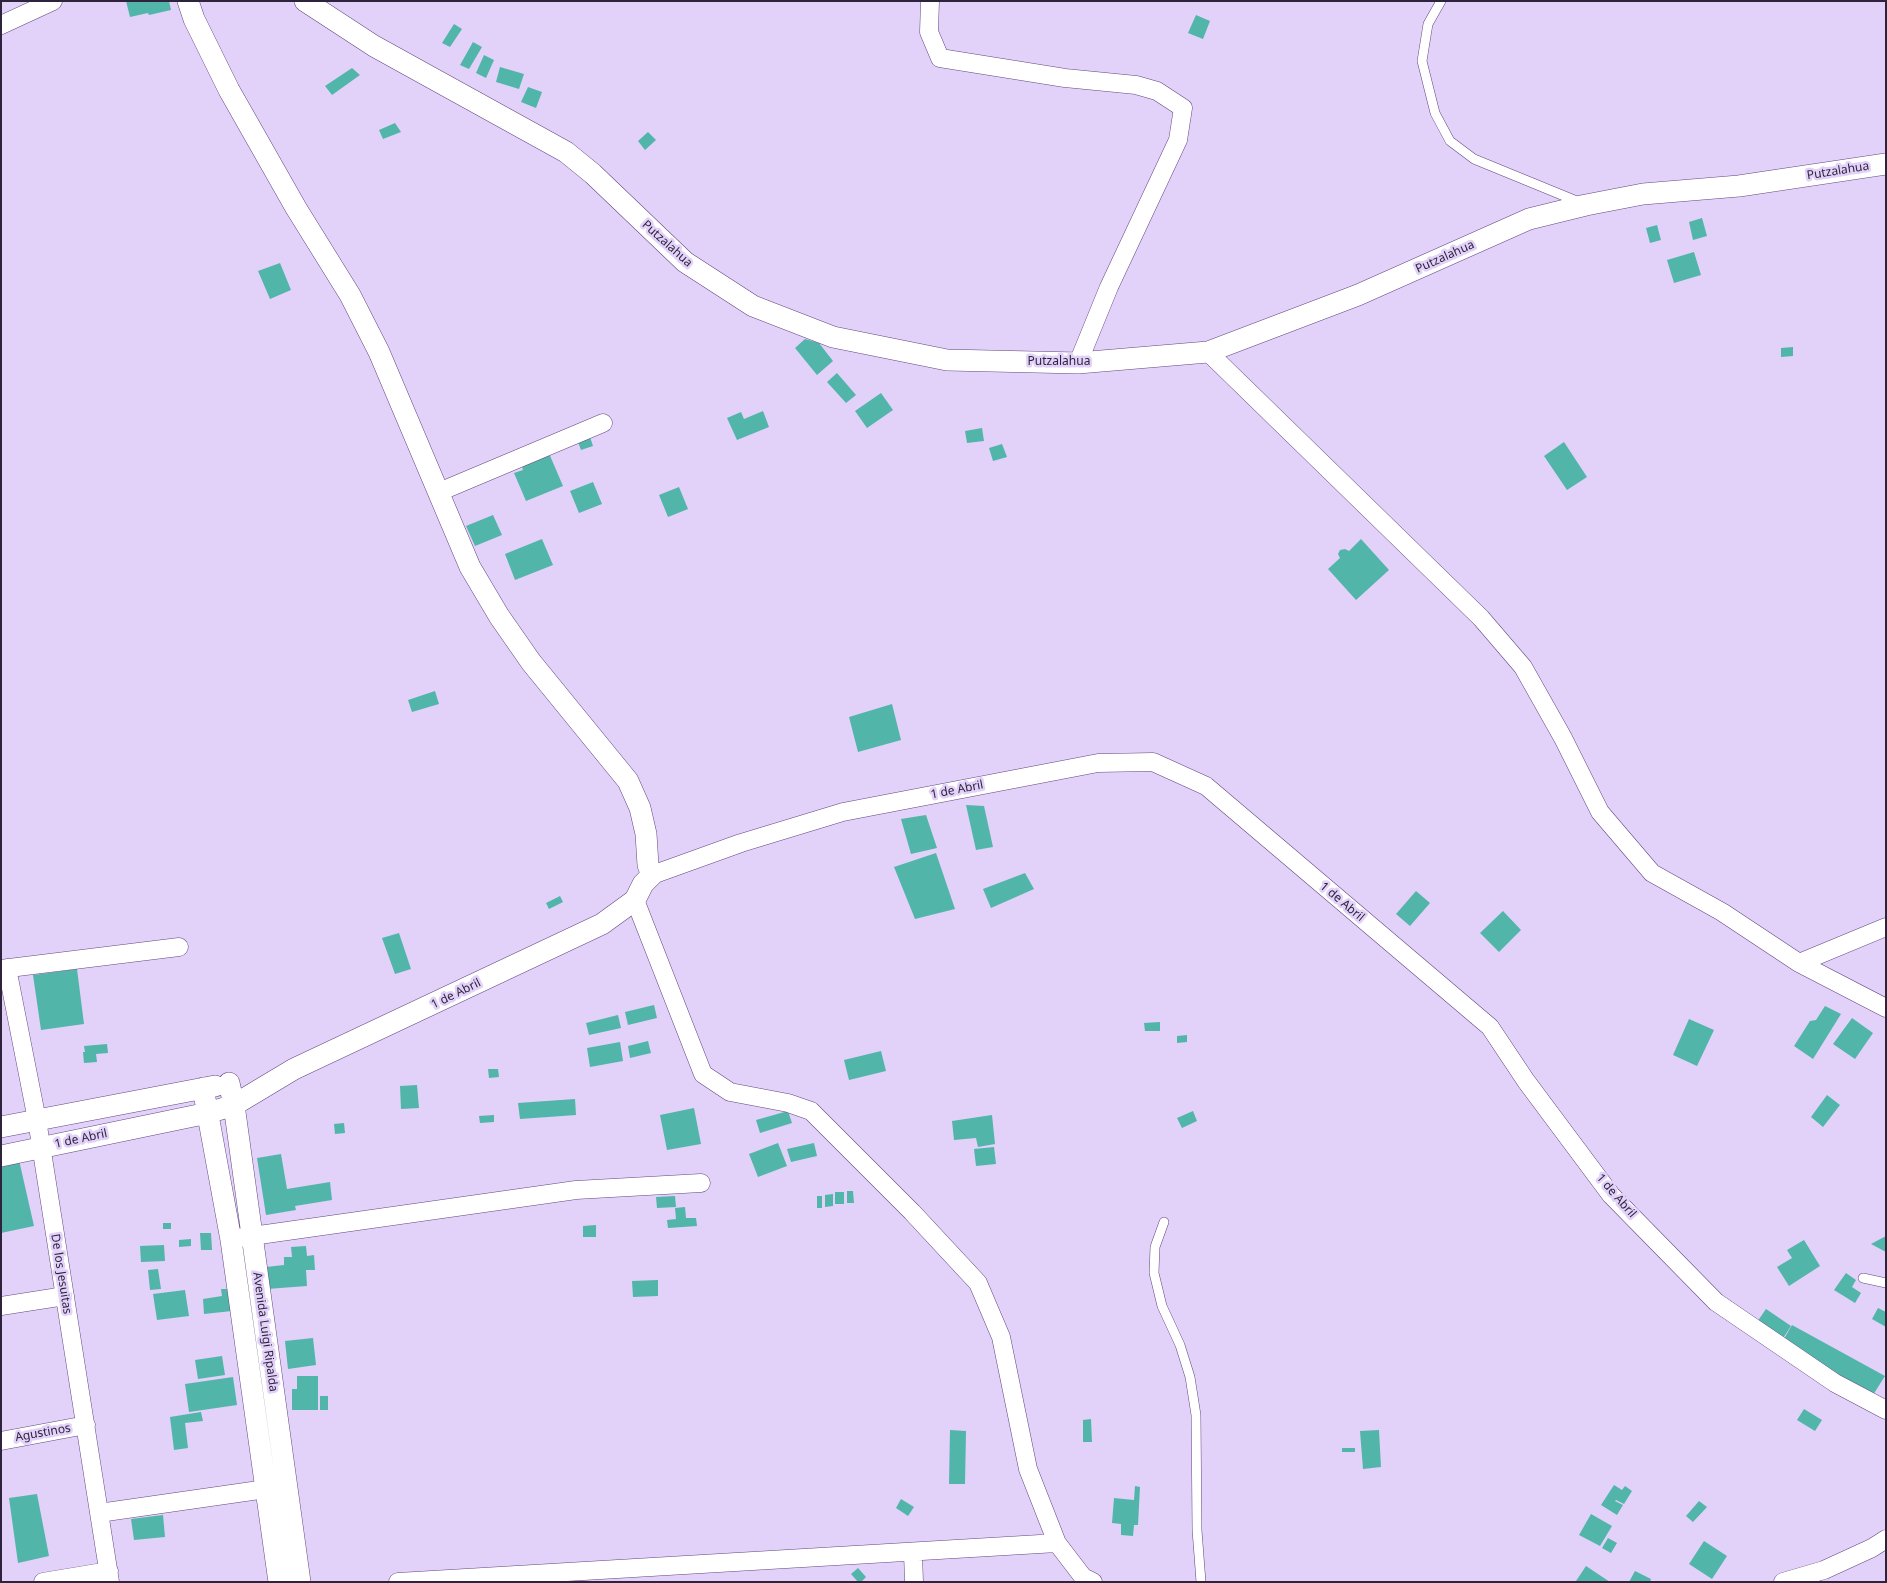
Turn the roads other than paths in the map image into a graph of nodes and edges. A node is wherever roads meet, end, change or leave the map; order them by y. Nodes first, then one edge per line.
1 (53, 1) edge
2 (188, 1) edge
3 (305, 1) edge
4 (930, 1) edge
5 (1441, 1) edge
6 (1, 25) edge
7 (1886, 164) edge
8 (1586, 205) junction
9 (1208, 352) junction
10 (1078, 363) junction
11 (603, 423) dead end
12 (438, 492) junction
13 (652, 875) junction
14 (635, 900) junction
15 (1886, 927) edge
16 (180, 947) dead end
17 (1799, 963) junction
18 (4, 968) edge
19 (1886, 1008) edge
20 (229, 1083) junction
21 (273, 1083) junction
22 (203, 1088) junction
23 (234, 1105) junction
24 (208, 1113) junction
25 (37, 1120) junction
26 (1, 1127) edge
27 (41, 1147) junction
28 (1, 1156) edge
29 (701, 1183) dead end
30 (1164, 1222) dead end
31 (241, 1237) junction
32 (1863, 1278) dead end
33 (1886, 1283) edge
34 (65, 1296) junction
35 (1, 1306) edge
36 (1886, 1410) edge
37 (86, 1425) junction
38 (1, 1441) edge
39 (287, 1486) junction
40 (266, 1489) junction
41 (99, 1513) junction
42 (1886, 1538) edge
43 (1057, 1543) junction
44 (913, 1553) junction
45 (109, 1577) edge
46 (1087, 1580) edge
47 (43, 1582) edge
48 (279, 1582) edge
49 (300, 1582) edge
50 (398, 1582) edge
51 (914, 1582) edge
52 (1201, 1582) edge
53 (1783, 1582) edge

1 - 6 street
2 - 12 street
3 - 10 street, Putzalahua
4 - 10 street
5 - 8 lane
7 - 8 street, Putzalahua
8 - 9 street, Putzalahua
9 - 10 street, Putzalahua
9 - 17 street
11 - 12 street
12 - 13 street
13 - 14 street
13 - 36 street, 1 de Abril
14 - 21 street, 1 de Abril
14 - 43 street
15 - 17 street
16 - 18 street
17 - 19 street
18 - 25 street, De los Jesuitas
20 - 21 street
20 - 22 street
20 - 23 street, Avenida Luigi Ripalda
21 - 23 street, 1 de Abril
22 - 24 street, Avenida Luigi Ripalda
22 - 25 street
23 - 24 street, 1 de Abril
23 - 31 street, Avenida Luigi Ripalda
24 - 27 street, 1 de Abril
24 - 31 street, Avenida Luigi Ripalda
25 - 26 street
25 - 27 street, De los Jesuitas
27 - 28 street, 1 de Abril
27 - 34 street, De los Jesuitas
29 - 31 street
30 - 52 lane
31 - 39 street, Avenida Luigi Ripalda
31 - 40 street, Avenida Luigi Ripalda
32 - 33 lane
34 - 35 street
34 - 37 street, De los Jesuitas
37 - 38 street, Agustinos
37 - 41 street, De los Jesuitas
39 - 40 street
39 - 49 street, Avenida Luigi Ripalda
40 - 41 street
40 - 48 street, Avenida Luigi Ripalda
41 - 45 street, De los Jesuitas
42 - 53 street
43 - 44 street
43 - 46 street
44 - 50 street
44 - 51 street
45 - 47 street

